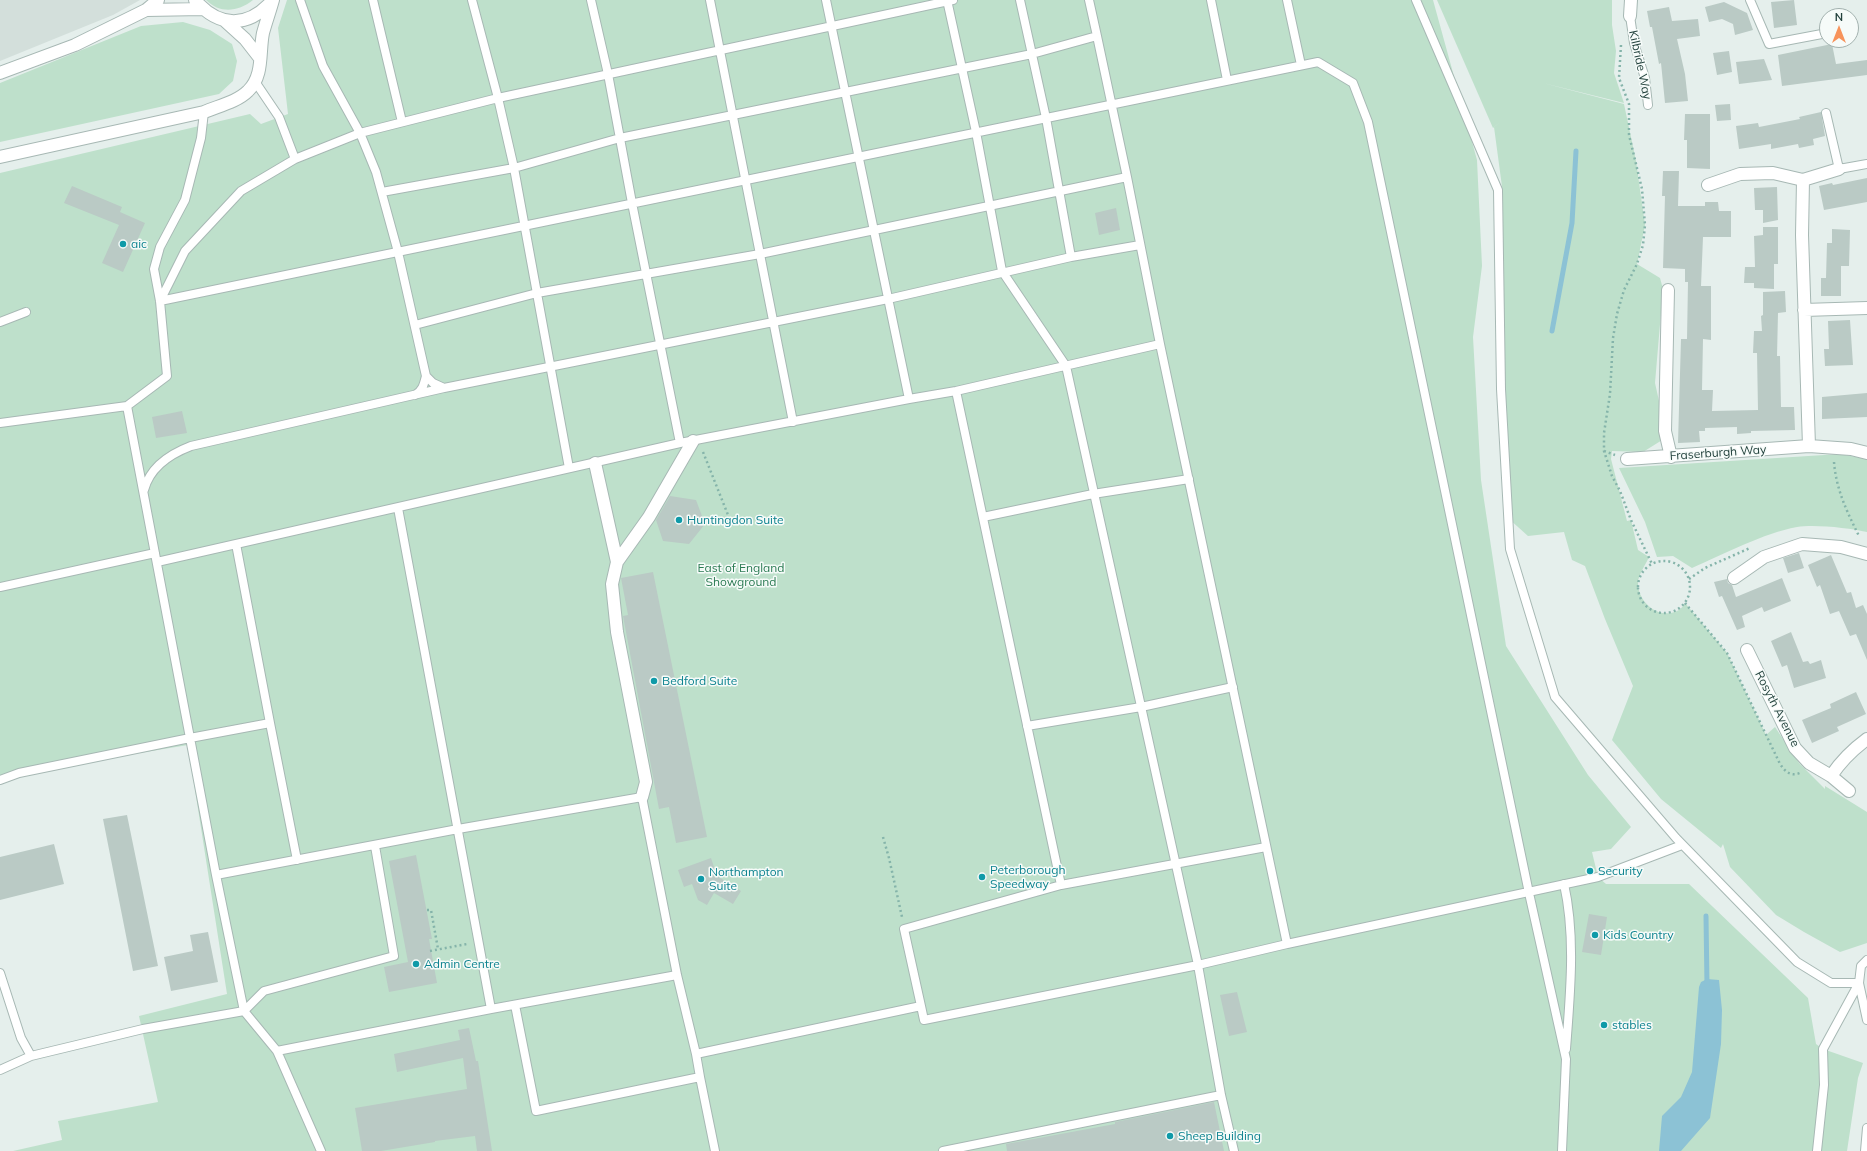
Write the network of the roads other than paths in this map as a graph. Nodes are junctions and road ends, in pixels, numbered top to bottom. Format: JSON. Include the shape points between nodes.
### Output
{"nodes":[{"id":1,"x":158,"y":0,"type":"edge"},
{"id":2,"x":273,"y":0,"type":"edge"},
{"id":3,"x":300,"y":0,"type":"edge"},
{"id":4,"x":373,"y":0,"type":"edge"},
{"id":5,"x":472,"y":0,"type":"edge"},
{"id":6,"x":591,"y":0,"type":"edge"},
{"id":7,"x":710,"y":0,"type":"edge"},
{"id":8,"x":826,"y":0,"type":"edge"},
{"id":9,"x":949,"y":0,"type":"edge"},
{"id":10,"x":1020,"y":0,"type":"edge"},
{"id":11,"x":1089,"y":0,"type":"edge"},
{"id":12,"x":1212,"y":0,"type":"edge"},
{"id":13,"x":1288,"y":0,"type":"edge"},
{"id":14,"x":1416,"y":0,"type":"edge"},
{"id":15,"x":1631,"y":0,"type":"edge"},
{"id":16,"x":1750,"y":0,"type":"edge"},
{"id":17,"x":199,"y":5,"type":"edge"},
{"id":18,"x":146,"y":10,"type":"junction"},
{"id":19,"x":1630,"y":16,"type":"joint"},
{"id":20,"x":224,"y":20,"type":"junction"},
{"id":21,"x":832,"y":26,"type":"junction"},
{"id":22,"x":1819,"y":35,"type":"edge"},
{"id":23,"x":1097,"y":36,"type":"junction"},
{"id":24,"x":721,"y":50,"type":"junction"},
{"id":25,"x":1032,"y":54,"type":"junction"},
{"id":26,"x":259,"y":57,"type":"junction"},
{"id":27,"x":1301,"y":65,"type":"junction"},
{"id":28,"x":962,"y":69,"type":"junction"},
{"id":29,"x":0,"y":73,"type":"edge"},
{"id":30,"x":608,"y":74,"type":"junction"},
{"id":31,"x":1227,"y":80,"type":"junction"},
{"id":32,"x":256,"y":83,"type":"junction"},
{"id":33,"x":846,"y":93,"type":"junction"},
{"id":34,"x":498,"y":98,"type":"junction"},
{"id":35,"x":1112,"y":104,"type":"junction"},
{"id":36,"x":1648,"y":105,"type":"dead end"},
{"id":37,"x":204,"y":112,"type":"junction"},
{"id":38,"x":1826,"y":113,"type":"dead end"},
{"id":39,"x":733,"y":115,"type":"junction"},
{"id":40,"x":1046,"y":118,"type":"junction"},
{"id":41,"x":402,"y":122,"type":"junction"},
{"id":42,"x":976,"y":132,"type":"junction"},
{"id":43,"x":360,"y":133,"type":"junction"},
{"id":44,"x":620,"y":138,"type":"junction"},
{"id":45,"x":859,"y":156,"type":"junction"},
{"id":46,"x":0,"y":157,"type":"edge"},
{"id":47,"x":295,"y":159,"type":"junction"},
{"id":48,"x":1867,"y":164,"type":"edge"},
{"id":49,"x":514,"y":168,"type":"junction"},
{"id":50,"x":1839,"y":169,"type":"junction"},
{"id":51,"x":1127,"y":177,"type":"junction"},
{"id":52,"x":746,"y":179,"type":"junction"},
{"id":53,"x":1803,"y":180,"type":"junction"},
{"id":54,"x":1708,"y":185,"type":"dead end"},
{"id":55,"x":1059,"y":191,"type":"junction"},
{"id":56,"x":382,"y":192,"type":"junction"},
{"id":57,"x":632,"y":203,"type":"junction"},
{"id":58,"x":990,"y":206,"type":"junction"},
{"id":59,"x":524,"y":225,"type":"junction"},
{"id":60,"x":875,"y":231,"type":"junction"},
{"id":61,"x":1140,"y":245,"type":"junction"},
{"id":62,"x":398,"y":252,"type":"junction"},
{"id":63,"x":760,"y":254,"type":"junction"},
{"id":64,"x":1071,"y":257,"type":"junction"},
{"id":65,"x":1002,"y":271,"type":"junction"},
{"id":66,"x":646,"y":274,"type":"junction"},
{"id":67,"x":1668,"y":290,"type":"dead end"},
{"id":68,"x":537,"y":293,"type":"junction"},
{"id":69,"x":888,"y":299,"type":"junction"},
{"id":70,"x":160,"y":302,"type":"junction"},
{"id":71,"x":1867,"y":308,"type":"edge"},
{"id":72,"x":1804,"y":310,"type":"junction"},
{"id":73,"x":26,"y":312,"type":"dead end"},
{"id":74,"x":0,"y":322,"type":"edge"},
{"id":75,"x":774,"y":322,"type":"junction"},
{"id":76,"x":415,"y":325,"type":"junction"},
{"id":77,"x":660,"y":344,"type":"junction"},
{"id":78,"x":1160,"y":344,"type":"junction"},
{"id":79,"x":1066,"y":366,"type":"junction"},
{"id":80,"x":550,"y":367,"type":"junction"},
{"id":81,"x":426,"y":376,"type":"junction"},
{"id":82,"x":444,"y":388,"type":"junction"},
{"id":83,"x":956,"y":391,"type":"junction"},
{"id":84,"x":414,"y":396,"type":"junction"},
{"id":85,"x":909,"y":399,"type":"junction"},
{"id":86,"x":127,"y":406,"type":"junction"},
{"id":87,"x":793,"y":422,"type":"junction"},
{"id":88,"x":0,"y":423,"type":"edge"},
{"id":89,"x":693,"y":441,"type":"junction"},
{"id":90,"x":680,"y":443,"type":"junction"},
{"id":91,"x":1809,"y":446,"type":"junction"},
{"id":92,"x":1867,"y":453,"type":"edge"},
{"id":93,"x":1671,"y":457,"type":"junction"},
{"id":94,"x":1627,"y":459,"type":"dead end"},
{"id":95,"x":595,"y":463,"type":"junction"},
{"id":96,"x":569,"y":468,"type":"junction"},
{"id":97,"x":1189,"y":479,"type":"junction"},
{"id":98,"x":143,"y":492,"type":"junction"},
{"id":99,"x":1093,"y":494,"type":"junction"},
{"id":100,"x":398,"y":508,"type":"junction"},
{"id":101,"x":983,"y":517,"type":"junction"},
{"id":102,"x":236,"y":544,"type":"junction"},
{"id":103,"x":155,"y":553,"type":"junction"},
{"id":104,"x":1867,"y":554,"type":"edge"},
{"id":105,"x":157,"y":562,"type":"junction"},
{"id":106,"x":617,"y":562,"type":"junction"},
{"id":107,"x":1734,"y":578,"type":"dead end"},
{"id":108,"x":0,"y":587,"type":"edge"},
{"id":109,"x":1747,"y":650,"type":"dead end"},
{"id":110,"x":1232,"y":687,"type":"junction"},
{"id":111,"x":1141,"y":707,"type":"junction"},
{"id":112,"x":270,"y":723,"type":"junction"},
{"id":113,"x":1027,"y":726,"type":"junction"},
{"id":114,"x":190,"y":738,"type":"junction"},
{"id":115,"x":1867,"y":739,"type":"edge"},
{"id":116,"x":1832,"y":776,"type":"junction"},
{"id":117,"x":0,"y":780,"type":"edge"},
{"id":118,"x":1849,"y":792,"type":"dead end"},
{"id":119,"x":642,"y":796,"type":"junction"},
{"id":120,"x":458,"y":829,"type":"junction"},
{"id":121,"x":1682,"y":844,"type":"junction"},
{"id":122,"x":374,"y":846,"type":"junction"},
{"id":123,"x":1266,"y":847,"type":"junction"},
{"id":124,"x":296,"y":860,"type":"junction"},
{"id":125,"x":1175,"y":864,"type":"junction"},
{"id":126,"x":216,"y":875,"type":"junction"},
{"id":127,"x":1564,"y":884,"type":"junction"},
{"id":128,"x":1061,"y":886,"type":"junction"},
{"id":129,"x":1529,"y":893,"type":"junction"},
{"id":130,"x":1287,"y":944,"type":"junction"},
{"id":131,"x":1867,"y":960,"type":"edge"},
{"id":132,"x":1198,"y":965,"type":"junction"},
{"id":133,"x":0,"y":973,"type":"edge"},
{"id":134,"x":677,"y":975,"type":"junction"},
{"id":135,"x":1859,"y":983,"type":"junction"},
{"id":136,"x":515,"y":1005,"type":"junction"},
{"id":137,"x":922,"y":1006,"type":"junction"},
{"id":138,"x":491,"y":1009,"type":"junction"},
{"id":139,"x":244,"y":1011,"type":"junction"},
{"id":140,"x":1867,"y":1020,"type":"edge"},
{"id":141,"x":277,"y":1051,"type":"junction"},
{"id":142,"x":696,"y":1054,"type":"junction"},
{"id":143,"x":31,"y":1056,"type":"junction"},
{"id":144,"x":1566,"y":1060,"type":"junction"},
{"id":145,"x":0,"y":1070,"type":"edge"},
{"id":146,"x":700,"y":1077,"type":"junction"},
{"id":147,"x":1221,"y":1095,"type":"junction"},
{"id":148,"x":1867,"y":1128,"type":"edge"},
{"id":149,"x":321,"y":1151,"type":"edge"},
{"id":150,"x":715,"y":1151,"type":"edge"},
{"id":151,"x":943,"y":1151,"type":"edge"},
{"id":152,"x":1234,"y":1151,"type":"edge"},
{"id":153,"x":1562,"y":1151,"type":"edge"},
{"id":154,"x":1817,"y":1151,"type":"edge"},
{"id":155,"x":1865,"y":1151,"type":"edge"}],
"edges":[{"from":1,"to":18,"type":"street"},
{"from":2,"to":20,"type":"street","via":[[264,10],[251,18],[238,21]]},
{"from":2,"to":26,"type":"street"},
{"from":3,"to":43,"type":"lane","via":[[323,66]]},
{"from":4,"to":41,"type":"lane"},
{"from":5,"to":34,"type":"lane"},
{"from":6,"to":30,"type":"lane"},
{"from":7,"to":24,"type":"lane"},
{"from":8,"to":21,"type":"lane"},
{"from":9,"to":21,"type":"lane"},
{"from":9,"to":28,"type":"lane"},
{"from":10,"to":25,"type":"lane"},
{"from":11,"to":23,"type":"lane"},
{"from":12,"to":31,"type":"lane"},
{"from":13,"to":27,"type":"lane"},
{"from":14,"to":121,"type":"lane","via":[[1498,190],[1502,389],[1510,549],[1555,697]]},
{"from":15,"to":19,"type":"street","name":"Kilbride Way"},
{"from":16,"to":22,"type":"lane","via":[[1769,44]]},
{"from":17,"to":18,"type":"street"},
{"from":17,"to":20,"type":"street","via":[[213,16]]},
{"from":18,"to":29,"type":"street","via":[[75,45]]},
{"from":19,"to":36,"type":"lane","name":"Kilbride Way","via":[[1634,43],[1645,78]]},
{"from":20,"to":26,"type":"street"},
{"from":21,"to":24,"type":"lane"},
{"from":21,"to":33,"type":"lane"},
{"from":23,"to":25,"type":"lane"},
{"from":23,"to":35,"type":"lane"},
{"from":24,"to":30,"type":"lane"},
{"from":24,"to":39,"type":"lane"},
{"from":25,"to":28,"type":"lane"},
{"from":25,"to":40,"type":"lane"},
{"from":26,"to":32,"type":"street","via":[[260,70]]},
{"from":27,"to":31,"type":"lane"},
{"from":27,"to":129,"type":"lane","via":[[1318,62],[1353,83],[1368,122]]},
{"from":28,"to":33,"type":"lane"},
{"from":28,"to":42,"type":"lane"},
{"from":30,"to":34,"type":"lane"},
{"from":30,"to":44,"type":"lane"},
{"from":31,"to":35,"type":"lane"},
{"from":32,"to":37,"type":"street","via":[[233,101]]},
{"from":32,"to":47,"type":"lane","via":[[279,117]]},
{"from":33,"to":39,"type":"lane"},
{"from":33,"to":45,"type":"lane"},
{"from":34,"to":41,"type":"lane"},
{"from":34,"to":49,"type":"lane"},
{"from":35,"to":40,"type":"lane"},
{"from":35,"to":51,"type":"lane"},
{"from":37,"to":46,"type":"street"},
{"from":37,"to":70,"type":"lane","via":[[201,138],[185,200],[160,247],[154,269]]},
{"from":38,"to":50,"type":"lane"},
{"from":39,"to":44,"type":"lane"},
{"from":39,"to":52,"type":"lane"},
{"from":40,"to":42,"type":"lane"},
{"from":40,"to":55,"type":"lane"},
{"from":41,"to":43,"type":"lane"},
{"from":42,"to":45,"type":"lane"},
{"from":42,"to":58,"type":"lane"},
{"from":43,"to":47,"type":"lane"},
{"from":43,"to":56,"type":"lane"},
{"from":44,"to":49,"type":"lane"},
{"from":44,"to":57,"type":"lane"},
{"from":45,"to":52,"type":"lane"},
{"from":45,"to":60,"type":"lane"},
{"from":47,"to":70,"type":"lane","via":[[241,192],[185,251]]},
{"from":48,"to":50,"type":"lane"},
{"from":49,"to":56,"type":"lane"},
{"from":49,"to":59,"type":"lane"},
{"from":50,"to":53,"type":"street"},
{"from":51,"to":55,"type":"lane"},
{"from":51,"to":61,"type":"lane"},
{"from":52,"to":57,"type":"lane"},
{"from":52,"to":63,"type":"lane"},
{"from":53,"to":54,"type":"street","via":[[1773,173],[1740,174]]},
{"from":53,"to":72,"type":"street"},
{"from":55,"to":58,"type":"lane"},
{"from":55,"to":64,"type":"lane"},
{"from":56,"to":62,"type":"lane"},
{"from":57,"to":59,"type":"lane"},
{"from":57,"to":66,"type":"lane"},
{"from":58,"to":60,"type":"lane"},
{"from":58,"to":65,"type":"lane"},
{"from":59,"to":62,"type":"lane"},
{"from":59,"to":68,"type":"lane"},
{"from":60,"to":63,"type":"lane"},
{"from":60,"to":69,"type":"lane"},
{"from":61,"to":64,"type":"lane"},
{"from":61,"to":78,"type":"lane"},
{"from":62,"to":70,"type":"lane"},
{"from":62,"to":76,"type":"lane"},
{"from":63,"to":66,"type":"lane"},
{"from":63,"to":75,"type":"lane"},
{"from":64,"to":65,"type":"lane"},
{"from":65,"to":69,"type":"lane"},
{"from":65,"to":79,"type":"lane"},
{"from":66,"to":68,"type":"lane"},
{"from":66,"to":77,"type":"lane"},
{"from":67,"to":93,"type":"street","via":[[1664,431]]},
{"from":68,"to":76,"type":"lane"},
{"from":68,"to":80,"type":"lane"},
{"from":69,"to":75,"type":"lane"},
{"from":69,"to":85,"type":"lane"},
{"from":70,"to":86,"type":"lane","via":[[167,376]]},
{"from":71,"to":72,"type":"street"},
{"from":72,"to":91,"type":"street"},
{"from":73,"to":74,"type":"lane"},
{"from":75,"to":77,"type":"lane"},
{"from":75,"to":87,"type":"lane"},
{"from":76,"to":81,"type":"lane"},
{"from":77,"to":80,"type":"lane"},
{"from":77,"to":90,"type":"lane"},
{"from":78,"to":79,"type":"lane"},
{"from":78,"to":97,"type":"lane"},
{"from":79,"to":83,"type":"lane"},
{"from":79,"to":99,"type":"lane"},
{"from":80,"to":82,"type":"lane"},
{"from":80,"to":96,"type":"lane"},
{"from":81,"to":82,"type":"lane"},
{"from":81,"to":84,"type":"lane","via":[[420,392]]},
{"from":82,"to":84,"type":"lane"},
{"from":83,"to":85,"type":"lane"},
{"from":83,"to":101,"type":"lane"},
{"from":84,"to":98,"type":"lane","via":[[191,446],[173,453],[158,465],[146,482]]},
{"from":85,"to":87,"type":"lane"},
{"from":86,"to":88,"type":"lane"},
{"from":86,"to":98,"type":"lane"},
{"from":87,"to":89,"type":"lane"},
{"from":89,"to":90,"type":"lane"},
{"from":89,"to":106,"type":"street","via":[[649,517]]},
{"from":90,"to":95,"type":"lane"},
{"from":91,"to":92,"type":"street","name":"Fraserburgh Way","via":[[1851,449]]},
{"from":91,"to":93,"type":"street","name":"Fraserburgh Way"},
{"from":93,"to":94,"type":"street","name":"Fraserburgh Way"},
{"from":95,"to":96,"type":"lane"},
{"from":95,"to":106,"type":"street"},
{"from":96,"to":100,"type":"lane"},
{"from":97,"to":99,"type":"lane"},
{"from":97,"to":110,"type":"lane"},
{"from":98,"to":103,"type":"lane"},
{"from":99,"to":101,"type":"lane"},
{"from":99,"to":111,"type":"lane"},
{"from":100,"to":102,"type":"lane"},
{"from":100,"to":120,"type":"lane"},
{"from":101,"to":113,"type":"lane"},
{"from":102,"to":105,"type":"lane"},
{"from":102,"to":112,"type":"lane"},
{"from":103,"to":105,"type":"lane"},
{"from":103,"to":108,"type":"lane"},
{"from":104,"to":107,"type":"street","via":[[1840,547],[1802,544],[1764,557]]},
{"from":105,"to":114,"type":"lane"},
{"from":106,"to":119,"type":"street","via":[[612,584],[617,632],[646,782]]},
{"from":109,"to":116,"type":"street","name":"Rosyth Avenue","via":[[1795,748],[1809,763]]},
{"from":110,"to":111,"type":"lane"},
{"from":110,"to":123,"type":"lane"},
{"from":111,"to":113,"type":"lane"},
{"from":111,"to":125,"type":"lane"},
{"from":112,"to":114,"type":"lane"},
{"from":112,"to":124,"type":"lane"},
{"from":113,"to":128,"type":"lane"},
{"from":114,"to":117,"type":"lane","via":[[19,773]]},
{"from":114,"to":126,"type":"lane"},
{"from":115,"to":116,"type":"street","via":[[1852,750]]},
{"from":116,"to":118,"type":"street","name":"Rosyth Avenue"},
{"from":119,"to":120,"type":"lane"},
{"from":119,"to":134,"type":"lane"},
{"from":120,"to":122,"type":"lane"},
{"from":120,"to":138,"type":"lane"},
{"from":121,"to":127,"type":"lane","via":[[1598,877]]},
{"from":121,"to":135,"type":"lane","via":[[1797,962],[1831,983]]},
{"from":122,"to":124,"type":"lane"},
{"from":122,"to":139,"type":"lane","via":[[394,956],[264,991]]},
{"from":123,"to":125,"type":"lane"},
{"from":123,"to":130,"type":"lane"},
{"from":124,"to":126,"type":"lane"},
{"from":125,"to":128,"type":"lane"},
{"from":125,"to":132,"type":"lane"},
{"from":126,"to":139,"type":"lane"},
{"from":127,"to":129,"type":"lane"},
{"from":127,"to":144,"type":"lane","via":[[1570,937]]},
{"from":128,"to":137,"type":"lane","via":[[904,929]]},
{"from":129,"to":130,"type":"lane"},
{"from":129,"to":144,"type":"lane"},
{"from":130,"to":132,"type":"lane"},
{"from":131,"to":135,"type":"lane","via":[[1861,966]]},
{"from":132,"to":137,"type":"lane","via":[[924,1020]]},
{"from":132,"to":147,"type":"lane"},
{"from":133,"to":143,"type":"lane","via":[[21,1038]]},
{"from":134,"to":136,"type":"lane"},
{"from":134,"to":142,"type":"lane"},
{"from":135,"to":140,"type":"lane"},
{"from":135,"to":154,"type":"lane","via":[[1823,1048],[1824,1085]]},
{"from":136,"to":138,"type":"lane"},
{"from":136,"to":146,"type":"lane","via":[[536,1111]]},
{"from":137,"to":142,"type":"lane"},
{"from":138,"to":141,"type":"lane"},
{"from":139,"to":141,"type":"lane"},
{"from":139,"to":143,"type":"lane","via":[[143,1029]]},
{"from":141,"to":149,"type":"lane"},
{"from":142,"to":146,"type":"lane"},
{"from":143,"to":145,"type":"lane"},
{"from":144,"to":153,"type":"lane"},
{"from":146,"to":150,"type":"lane"},
{"from":147,"to":151,"type":"lane"},
{"from":147,"to":152,"type":"lane"},
{"from":148,"to":155,"type":"lane"}]}
